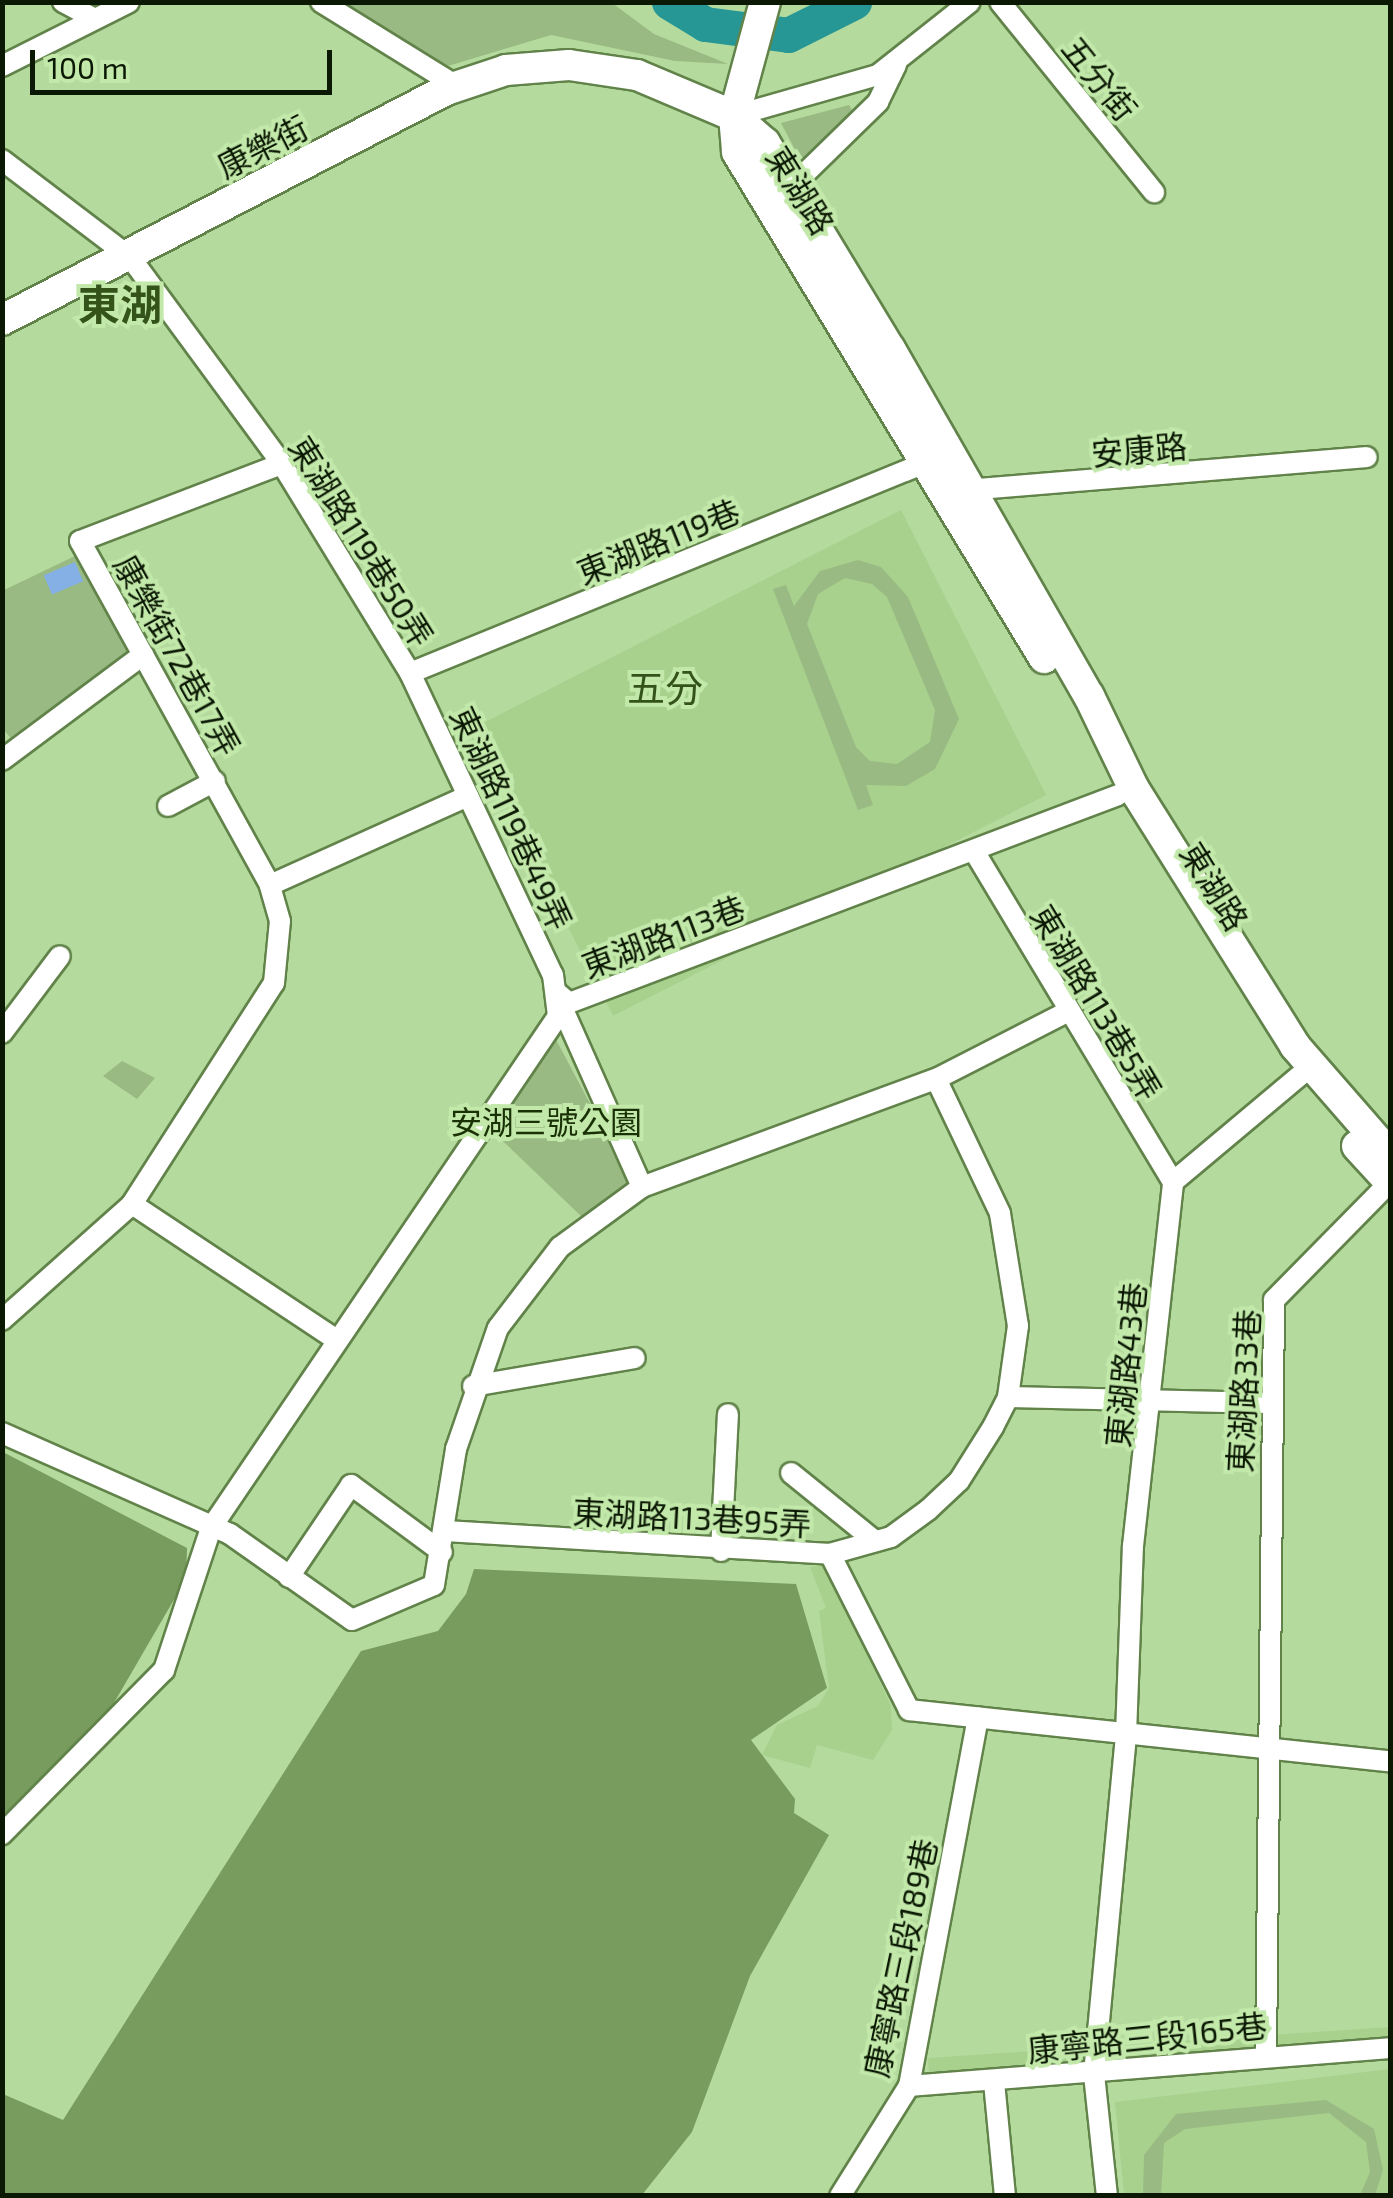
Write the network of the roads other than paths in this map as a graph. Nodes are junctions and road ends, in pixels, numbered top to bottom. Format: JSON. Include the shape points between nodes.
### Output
{"nodes":[{"id":1,"x":63,"y":2,"type":"edge"},
{"id":2,"x":129,"y":2,"type":"edge"},
{"id":3,"x":320,"y":2,"type":"edge"},
{"id":4,"x":946,"y":2,"type":"edge"},
{"id":5,"x":970,"y":2,"type":"edge"},
{"id":6,"x":1000,"y":2,"type":"edge"},
{"id":7,"x":765,"y":4,"type":"edge"},
{"id":8,"x":89,"y":10,"type":"edge"},
{"id":9,"x":928,"y":34,"type":"junction"},
{"id":10,"x":898,"y":61,"type":"junction"},
{"id":11,"x":2,"y":66,"type":"edge"},
{"id":12,"x":458,"y":86,"type":"junction"},
{"id":13,"x":734,"y":116,"type":"junction"},
{"id":14,"x":2,"y":160,"type":"edge"},
{"id":15,"x":791,"y":187,"type":"junction"},
{"id":16,"x":1154,"y":192,"type":"dead end"},
{"id":17,"x":130,"y":256,"type":"junction"},
{"id":18,"x":2,"y":320,"type":"edge"},
{"id":19,"x":1367,"y":457,"type":"dead end"},
{"id":20,"x":927,"y":462,"type":"junction"},
{"id":21,"x":282,"y":464,"type":"junction"},
{"id":22,"x":975,"y":495,"type":"junction"},
{"id":23,"x":143,"y":655,"type":"junction"},
{"id":24,"x":410,"y":673,"type":"junction"},
{"id":25,"x":6,"y":750,"type":"edge"},
{"id":26,"x":215,"y":781,"type":"junction"},
{"id":27,"x":468,"y":796,"type":"junction"},
{"id":28,"x":1118,"y":796,"type":"junction"},
{"id":29,"x":168,"y":806,"type":"dead end"},
{"id":30,"x":974,"y":851,"type":"junction"},
{"id":31,"x":270,"y":885,"type":"junction"},
{"id":32,"x":60,"y":956,"type":"dead end"},
{"id":33,"x":554,"y":991,"type":"junction"},
{"id":34,"x":1065,"y":1013,"type":"junction"},
{"id":35,"x":2,"y":1033,"type":"edge"},
{"id":36,"x":1304,"y":1072,"type":"junction"},
{"id":37,"x":936,"y":1079,"type":"junction"},
{"id":38,"x":1390,"y":1155,"type":"edge"},
{"id":39,"x":1176,"y":1180,"type":"junction"},
{"id":40,"x":1390,"y":1182,"type":"edge"},
{"id":41,"x":642,"y":1187,"type":"junction"},
{"id":42,"x":132,"y":1204,"type":"junction"},
{"id":43,"x":2,"y":1320,"type":"edge"},
{"id":44,"x":334,"y":1338,"type":"junction"},
{"id":45,"x":635,"y":1358,"type":"dead end"},
{"id":46,"x":473,"y":1386,"type":"junction"},
{"id":47,"x":1008,"y":1397,"type":"junction"},
{"id":48,"x":1154,"y":1397,"type":"junction"},
{"id":49,"x":1269,"y":1402,"type":"junction"},
{"id":50,"x":728,"y":1414,"type":"dead end"},
{"id":51,"x":2,"y":1433,"type":"edge"},
{"id":52,"x":791,"y":1473,"type":"dead end"},
{"id":53,"x":211,"y":1528,"type":"junction"},
{"id":54,"x":445,"y":1531,"type":"junction"},
{"id":55,"x":875,"y":1541,"type":"junction"},
{"id":56,"x":721,"y":1551,"type":"junction"},
{"id":57,"x":442,"y":1552,"type":"junction"},
{"id":58,"x":830,"y":1554,"type":"junction"},
{"id":59,"x":288,"y":1577,"type":"junction"},
{"id":60,"x":978,"y":1717,"type":"junction"},
{"id":61,"x":1126,"y":1735,"type":"junction"},
{"id":62,"x":1267,"y":1749,"type":"junction"},
{"id":63,"x":1390,"y":1761,"type":"edge"},
{"id":64,"x":2,"y":1834,"type":"edge"},
{"id":65,"x":1390,"y":2048,"type":"edge"},
{"id":66,"x":1266,"y":2055,"type":"junction"},
{"id":67,"x":1094,"y":2074,"type":"junction"},
{"id":68,"x":994,"y":2082,"type":"junction"},
{"id":69,"x":909,"y":2086,"type":"junction"},
{"id":70,"x":840,"y":2196,"type":"edge"},
{"id":71,"x":1005,"y":2196,"type":"edge"},
{"id":72,"x":1107,"y":2196,"type":"edge"}],
"edges":[{"from":1,"to":8,"type":"street"},
{"from":2,"to":8,"type":"street"},
{"from":3,"to":12,"type":"street"},
{"from":4,"to":9,"type":"street"},
{"from":5,"to":9,"type":"street"},
{"from":6,"to":16,"type":"street","name":"五分街"},
{"from":7,"to":13,"type":"street","via":[[753,67]]},
{"from":8,"to":11,"type":"street"},
{"from":9,"to":10,"type":"street"},
{"from":10,"to":13,"type":"street","via":[[853,84]]},
{"from":10,"to":15,"type":"street","via":[[878,102]]},
{"from":12,"to":13,"type":"street","name":"康樂街","via":[[506,70],[569,65],[637,75]]},
{"from":12,"to":17,"type":"street","name":"康樂街"},
{"from":13,"to":15,"type":"street","name":"東湖路","via":[[765,143]]},
{"from":13,"to":20,"type":"street","name":"東湖路","via":[[736,152]]},
{"from":14,"to":17,"type":"street","name":"東湖路119巷50弄"},
{"from":15,"to":22,"type":"street","name":"東湖路"},
{"from":17,"to":18,"type":"street","name":"康樂街"},
{"from":17,"to":21,"type":"street","name":"東湖路119巷50弄"},
{"from":19,"to":22,"type":"street","name":"安康路"},
{"from":20,"to":22,"type":"street"},
{"from":20,"to":24,"type":"street","name":"東湖路119巷"},
{"from":20,"to":28,"type":"street","name":"東湖路"},
{"from":21,"to":23,"type":"street","name":"康樂街72巷17弄","via":[[80,541]]},
{"from":21,"to":24,"type":"street","name":"東湖路119巷50弄"},
{"from":22,"to":36,"type":"street","name":"東湖路","via":[[1134,790]]},
{"from":23,"to":25,"type":"street"},
{"from":23,"to":26,"type":"street","name":"康樂街72巷17弄"},
{"from":24,"to":27,"type":"street","name":"東湖路119巷49弄"},
{"from":26,"to":29,"type":"street"},
{"from":26,"to":31,"type":"street","name":"康樂街72巷17弄"},
{"from":27,"to":31,"type":"street"},
{"from":27,"to":33,"type":"street","name":"東湖路119巷49弄"},
{"from":28,"to":30,"type":"street","name":"東湖路113巷"},
{"from":28,"to":36,"type":"street","name":"東湖路"},
{"from":30,"to":33,"type":"street","name":"東湖路113巷","via":[[569,1003]]},
{"from":30,"to":34,"type":"street","name":"東湖路113巷5弄"},
{"from":31,"to":42,"type":"street","name":"康樂街72巷17弄","via":[[280,921],[274,982]]},
{"from":32,"to":35,"type":"street"},
{"from":33,"to":41,"type":"street","name":"東湖路119巷49弄"},
{"from":33,"to":44,"type":"street","name":"東湖路113巷","via":[[558,1016]]},
{"from":34,"to":37,"type":"street"},
{"from":34,"to":39,"type":"street","name":"東湖路113巷5弄"},
{"from":36,"to":38,"type":"street","name":"東湖路"},
{"from":36,"to":39,"type":"street"},
{"from":36,"to":40,"type":"street","name":"東湖路"},
{"from":37,"to":41,"type":"street"},
{"from":37,"to":47,"type":"street","name":"東湖路113巷95弄","via":[[981,1161],[1016,1276]]},
{"from":39,"to":48,"type":"street","name":"東湖路43巷"},
{"from":40,"to":49,"type":"street","name":"東湖路33巷","via":[[1274,1300]]},
{"from":41,"to":46,"type":"street","via":[[560,1247],[498,1328]]},
{"from":42,"to":43,"type":"street","name":"康樂街72巷17弄"},
{"from":42,"to":44,"type":"street"},
{"from":44,"to":53,"type":"street","name":"東湖路113巷"},
{"from":45,"to":46,"type":"street"},
{"from":46,"to":54,"type":"street"},
{"from":47,"to":48,"type":"street"},
{"from":47,"to":55,"type":"street","name":"東湖路113巷95弄","via":[[958,1481],[891,1537]]},
{"from":48,"to":49,"type":"street"},
{"from":48,"to":61,"type":"street","name":"東湖路43巷","via":[[1132,1546]]},
{"from":49,"to":62,"type":"street","name":"東湖路33巷"},
{"from":50,"to":56,"type":"street"},
{"from":51,"to":53,"type":"street"},
{"from":52,"to":55,"type":"street"},
{"from":53,"to":59,"type":"street","via":[[230,1534]]},
{"from":53,"to":64,"type":"street","name":"東湖路113巷","via":[[164,1670]]},
{"from":54,"to":56,"type":"street","name":"東湖路113巷95弄"},
{"from":54,"to":57,"type":"street"},
{"from":55,"to":58,"type":"street","name":"東湖路113巷95弄"},
{"from":56,"to":58,"type":"street","name":"東湖路113巷95弄"},
{"from":57,"to":59,"type":"street","via":[[434,1585],[352,1620]]},
{"from":57,"to":59,"type":"street","via":[[351,1485]]},
{"from":58,"to":60,"type":"street","via":[[909,1710]]},
{"from":60,"to":61,"type":"street"},
{"from":60,"to":69,"type":"street","name":"康寧路三段189巷"},
{"from":61,"to":62,"type":"street"},
{"from":61,"to":67,"type":"street","name":"東湖路43巷"},
{"from":62,"to":63,"type":"street"},
{"from":62,"to":66,"type":"street","name":"東湖路33巷"},
{"from":65,"to":66,"type":"street","name":"康寧路三段165巷"},
{"from":66,"to":67,"type":"street","name":"康寧路三段165巷"},
{"from":67,"to":68,"type":"street","name":"康寧路三段165巷"},
{"from":67,"to":72,"type":"street","name":"東湖路43巷"},
{"from":68,"to":69,"type":"street","name":"康寧路三段165巷"},
{"from":68,"to":71,"type":"street"},
{"from":69,"to":70,"type":"street","name":"康寧路三段189巷"}]}
